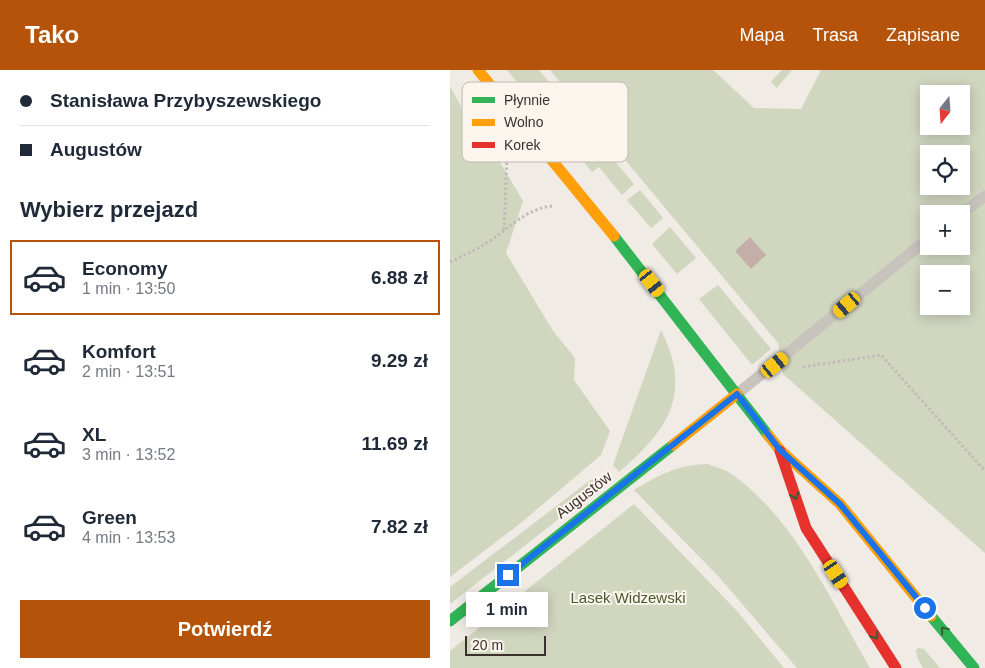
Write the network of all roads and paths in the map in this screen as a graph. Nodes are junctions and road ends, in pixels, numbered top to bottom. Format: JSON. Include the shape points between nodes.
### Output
{"nodes":[{"id":1,"x":478,"y":70,"type":"edge"},
{"id":2,"x":488,"y":82,"type":"edge"},
{"id":3,"x":507,"y":162,"type":"edge"},
{"id":4,"x":554,"y":162,"type":"edge"},
{"id":5,"x":985,"y":196,"type":"edge"},
{"id":6,"x":553,"y":206,"type":"dead end"},
{"id":7,"x":970,"y":207,"type":"edge"},
{"id":8,"x":504,"y":231,"type":"junction"},
{"id":9,"x":920,"y":245,"type":"edge"},
{"id":10,"x":450,"y":262,"type":"edge"},
{"id":11,"x":795,"y":368,"type":"dead end"},
{"id":12,"x":737,"y":394,"type":"junction"},
{"id":13,"x":780,"y":450,"type":"junction"},
{"id":14,"x":985,"y":471,"type":"edge"},
{"id":15,"x":450,"y":621,"type":"edge"},
{"id":16,"x":896,"y":668,"type":"edge"},
{"id":17,"x":974,"y":668,"type":"edge"}],
"edges":[{"from":1,"to":2,"type":"street"},
{"from":3,"to":8,"type":"path"},
{"from":4,"to":12,"type":"street"},
{"from":5,"to":7,"type":"lane"},
{"from":6,"to":8,"type":"path","via":[[525,215]]},
{"from":8,"to":10,"type":"path"},
{"from":9,"to":12,"type":"lane"},
{"from":11,"to":14,"type":"path","via":[[881,355]]},
{"from":12,"to":13,"type":"street"},
{"from":12,"to":15,"type":"street","name":"Augustów"},
{"from":13,"to":16,"type":"street","one_way":true,"via":[[806,528]]},
{"from":17,"to":13,"type":"street","one_way":true,"via":[[840,504]]}]}
